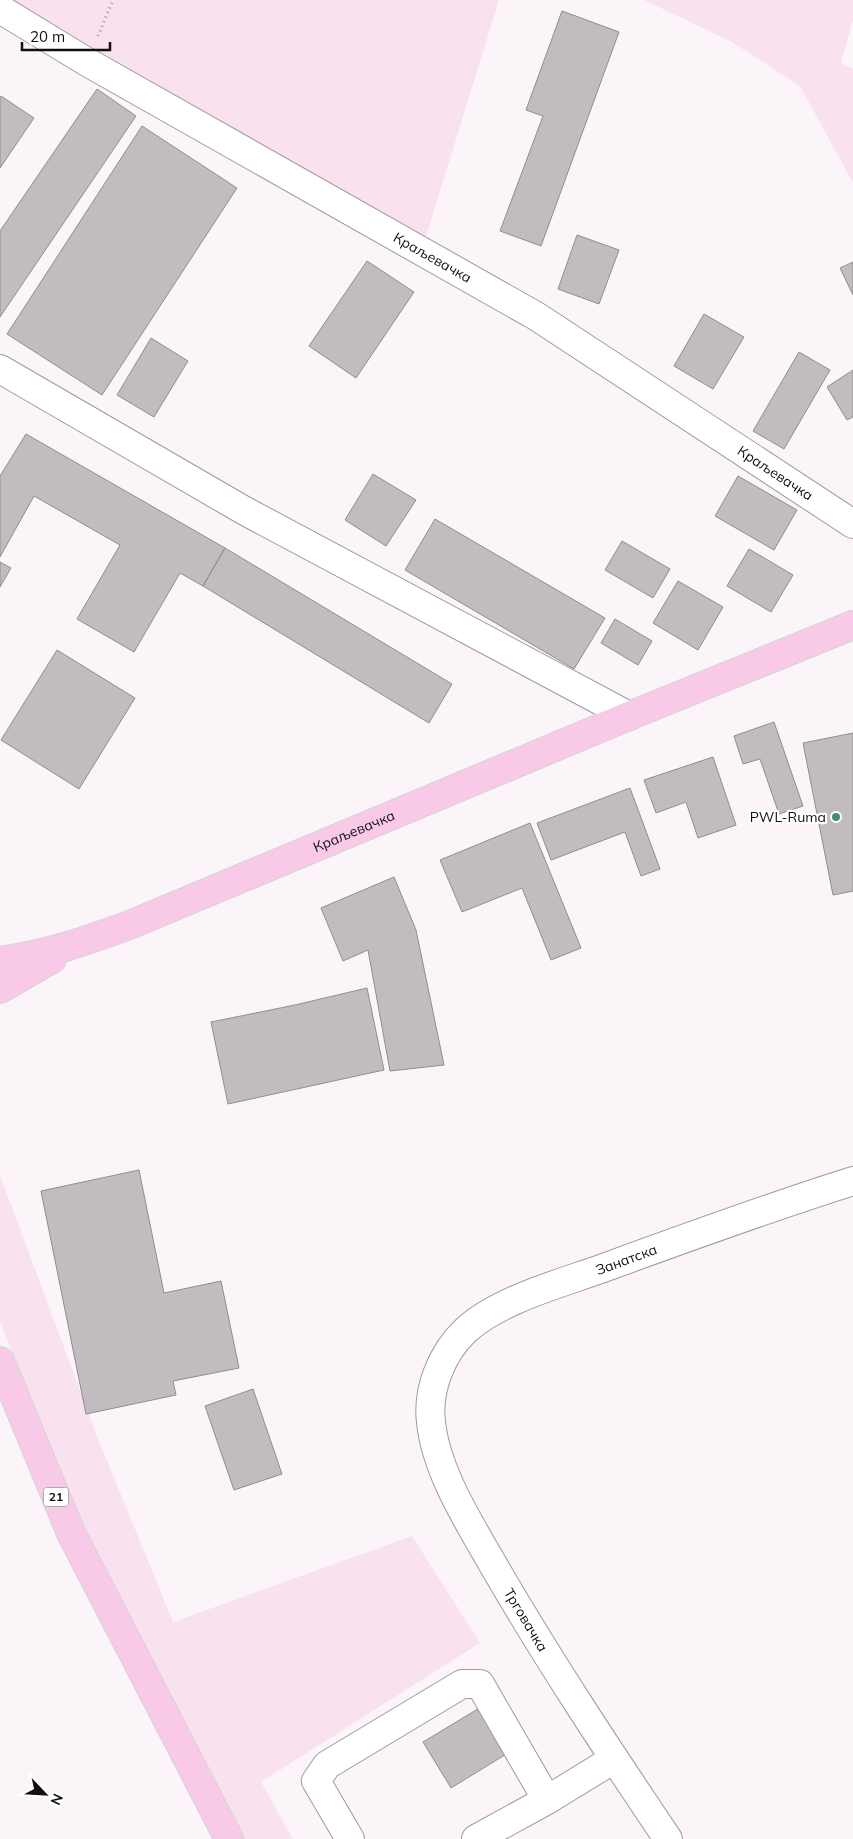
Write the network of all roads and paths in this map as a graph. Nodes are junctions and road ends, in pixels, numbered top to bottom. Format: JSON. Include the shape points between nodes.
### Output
{"nodes":[{"id":1,"x":113,"y":0,"type":"edge"},
{"id":2,"x":0,"y":9,"type":"edge"},
{"id":3,"x":88,"y":62,"type":"junction"},
{"id":4,"x":0,"y":369,"type":"edge"},
{"id":5,"x":853,"y":524,"type":"edge"},
{"id":6,"x":853,"y":625,"type":"edge"},
{"id":7,"x":629,"y":716,"type":"junction"},
{"id":8,"x":77,"y":945,"type":"junction"},
{"id":9,"x":0,"y":961,"type":"edge"},
{"id":10,"x":0,"y":989,"type":"edge"},
{"id":11,"x":853,"y":1181,"type":"edge"},
{"id":12,"x":0,"y":1361,"type":"edge"},
{"id":13,"x":434,"y":1383,"type":"joint"},
{"id":14,"x":614,"y":1759,"type":"junction"},
{"id":15,"x":547,"y":1800,"type":"junction"},
{"id":16,"x":229,"y":1839,"type":"edge"},
{"id":17,"x":350,"y":1839,"type":"edge"},
{"id":18,"x":476,"y":1839,"type":"edge"},
{"id":19,"x":668,"y":1839,"type":"edge"}],
"edges":[{"from":1,"to":3,"type":"path"},
{"from":2,"to":3,"type":"street","name":"Краљевачка"},
{"from":3,"to":5,"type":"street","name":"Краљевачка","via":[[536,316]]},
{"from":4,"to":7,"type":"street","via":[[245,511]]},
{"from":6,"to":7,"type":"main road","name":"Краљевачка"},
{"from":7,"to":8,"type":"main road","name":"Краљевачка"},
{"from":8,"to":9,"type":"main road","name":"Краљевачка"},
{"from":8,"to":10,"type":"main road","name":"Краљевачка"},
{"from":11,"to":13,"type":"street","name":"Занатска","via":[[532,1293],[489,1313],[454,1343]]},
{"from":12,"to":16,"type":"main road","number":"21","via":[[71,1533]]},
{"from":13,"to":14,"type":"street","name":"Трговачка","via":[[430,1419],[433,1439],[452,1488],[531,1630]]},
{"from":14,"to":15,"type":"street"},
{"from":14,"to":19,"type":"street","name":"Трговачка"},
{"from":15,"to":17,"type":"street","via":[[480,1684],[462,1684],[327,1765],[316,1781]]},
{"from":15,"to":18,"type":"street"}]}
